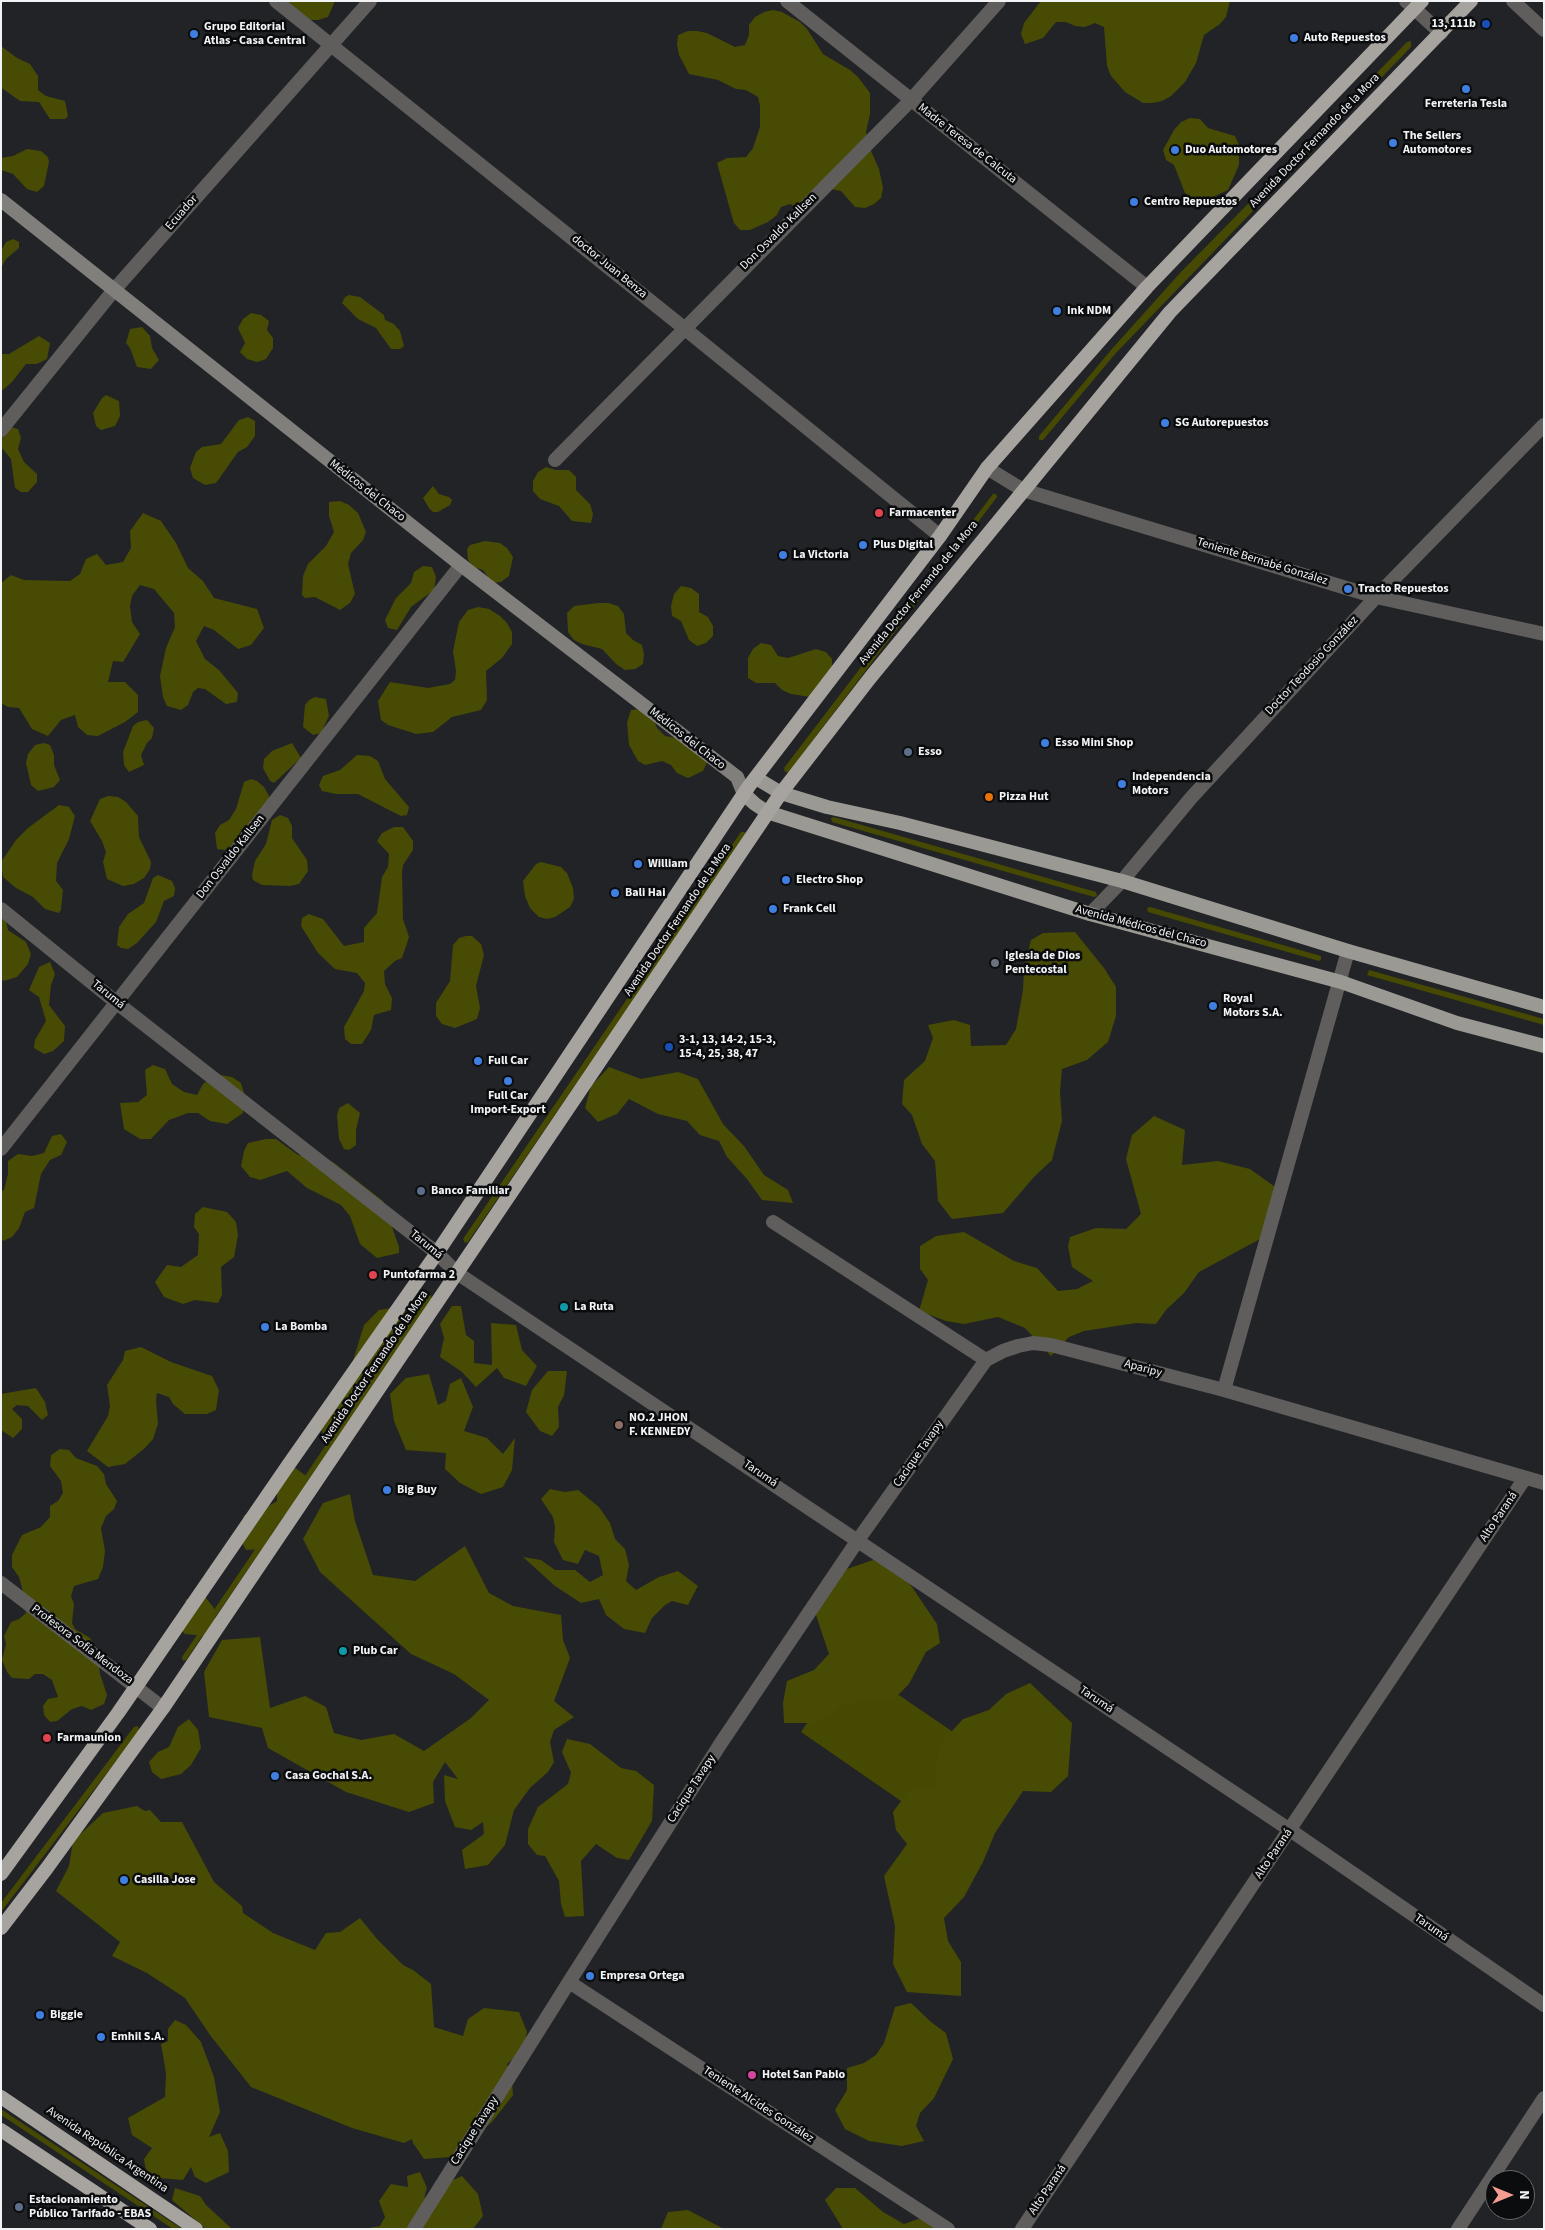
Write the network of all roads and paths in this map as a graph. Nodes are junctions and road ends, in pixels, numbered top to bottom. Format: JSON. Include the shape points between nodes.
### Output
{"nodes":[{"id":1,"x":276,"y":1,"type":"edge"},
{"id":2,"x":370,"y":1,"type":"edge"},
{"id":3,"x":787,"y":1,"type":"edge"},
{"id":4,"x":999,"y":1,"type":"edge"},
{"id":5,"x":1471,"y":1,"type":"edge"},
{"id":6,"x":1513,"y":1,"type":"edge"},
{"id":7,"x":1414,"y":4,"type":"edge"},
{"id":8,"x":1544,"y":30,"type":"edge"},
{"id":9,"x":1441,"y":33,"type":"junction"},
{"id":10,"x":331,"y":45,"type":"junction"},
{"id":11,"x":911,"y":100,"type":"junction"},
{"id":12,"x":1,"y":200,"type":"edge"},
{"id":13,"x":1147,"y":287,"type":"junction"},
{"id":14,"x":114,"y":290,"type":"junction"},
{"id":15,"x":684,"y":328,"type":"junction"},
{"id":16,"x":1544,"y":426,"type":"edge"},
{"id":17,"x":1,"y":430,"type":"edge"},
{"id":18,"x":555,"y":460,"type":"dead end"},
{"id":19,"x":987,"y":468,"type":"junction"},
{"id":20,"x":1023,"y":490,"type":"junction"},
{"id":21,"x":940,"y":536,"type":"junction"},
{"id":22,"x":461,"y":565,"type":"junction"},
{"id":23,"x":1376,"y":597,"type":"junction"},
{"id":24,"x":1544,"y":634,"type":"edge"},
{"id":25,"x":737,"y":777,"type":"junction"},
{"id":26,"x":756,"y":778,"type":"junction"},
{"id":27,"x":781,"y":793,"type":"junction"},
{"id":28,"x":744,"y":794,"type":"junction"},
{"id":29,"x":768,"y":812,"type":"junction"},
{"id":30,"x":1122,"y":882,"type":"junction"},
{"id":31,"x":1,"y":910,"type":"edge"},
{"id":32,"x":1090,"y":914,"type":"junction"},
{"id":33,"x":1348,"y":951,"type":"junction"},
{"id":34,"x":1341,"y":982,"type":"junction"},
{"id":35,"x":117,"y":1003,"type":"junction"},
{"id":36,"x":1544,"y":1006,"type":"edge"},
{"id":37,"x":1544,"y":1046,"type":"edge"},
{"id":38,"x":1,"y":1149,"type":"edge"},
{"id":39,"x":773,"y":1222,"type":"dead end"},
{"id":40,"x":437,"y":1253,"type":"junction"},
{"id":41,"x":457,"y":1273,"type":"junction"},
{"id":42,"x":986,"y":1360,"type":"junction"},
{"id":43,"x":1224,"y":1390,"type":"junction"},
{"id":44,"x":1525,"y":1478,"type":"junction"},
{"id":45,"x":1544,"y":1483,"type":"edge"},
{"id":46,"x":858,"y":1540,"type":"junction"},
{"id":47,"x":1,"y":1583,"type":"edge"},
{"id":48,"x":136,"y":1686,"type":"junction"},
{"id":49,"x":163,"y":1708,"type":"junction"},
{"id":50,"x":1290,"y":1830,"type":"junction"},
{"id":51,"x":1,"y":1874,"type":"edge"},
{"id":52,"x":1,"y":1928,"type":"edge"},
{"id":53,"x":568,"y":1982,"type":"junction"},
{"id":54,"x":1544,"y":2006,"type":"edge"},
{"id":55,"x":1,"y":2097,"type":"edge"},
{"id":56,"x":1544,"y":2098,"type":"edge"},
{"id":57,"x":1,"y":2130,"type":"edge"},
{"id":58,"x":150,"y":2229,"type":"edge"},
{"id":59,"x":196,"y":2229,"type":"edge"},
{"id":60,"x":414,"y":2229,"type":"edge"},
{"id":61,"x":948,"y":2229,"type":"edge"},
{"id":62,"x":1022,"y":2229,"type":"edge"},
{"id":63,"x":1458,"y":2229,"type":"edge"}],
"edges":[{"from":1,"to":10,"type":"street","name":"doctor Juan Benza"},
{"from":2,"to":10,"type":"street","name":"Ecuador"},
{"from":3,"to":11,"type":"street","name":"Madre Teresa de Calcuta"},
{"from":4,"to":11,"type":"street","name":"Don Osvaldo Kallsen"},
{"from":5,"to":9,"type":"highway","name":"Avenida Doctor Fernando de la Mora"},
{"from":6,"to":8,"type":"street"},
{"from":7,"to":9,"type":"street"},
{"from":7,"to":13,"type":"highway","name":"Avenida Doctor Fernando de la Mora"},
{"from":9,"to":20,"type":"highway","name":"Avenida Doctor Fernando de la Mora","via":[[1170,312]]},
{"from":10,"to":14,"type":"street","name":"Ecuador"},
{"from":10,"to":15,"type":"street","name":"doctor Juan Benza"},
{"from":11,"to":13,"type":"street","name":"Madre Teresa de Calcuta"},
{"from":11,"to":15,"type":"street","name":"Don Osvaldo Kallsen"},
{"from":12,"to":14,"type":"main road","name":"Médicos del Chaco"},
{"from":13,"to":19,"type":"highway","name":"Avenida Doctor Fernando de la Mora"},
{"from":14,"to":17,"type":"street","name":"Ecuador"},
{"from":14,"to":22,"type":"main road","name":"Médicos del Chaco"},
{"from":15,"to":18,"type":"street","name":"Don Osvaldo Kallsen"},
{"from":15,"to":21,"type":"street","name":"doctor Juan Benza"},
{"from":16,"to":23,"type":"street","name":"Doctor Teodosio González"},
{"from":19,"to":20,"type":"street","name":"Teniente Bernabé González"},
{"from":19,"to":21,"type":"highway","name":"Avenida Doctor Fernando de la Mora"},
{"from":20,"to":23,"type":"street","name":"Teniente Bernabé González"},
{"from":20,"to":27,"type":"highway","name":"Avenida Doctor Fernando de la Mora"},
{"from":21,"to":26,"type":"highway","name":"Avenida Doctor Fernando de la Mora"},
{"from":22,"to":25,"type":"main road","name":"Médicos del Chaco"},
{"from":22,"to":35,"type":"street","name":"Don Osvaldo Kallsen"},
{"from":23,"to":24,"type":"street","name":"Teniente Bernabé González"},
{"from":23,"to":30,"type":"street","name":"Doctor Teodosio González","via":[[1191,798]]},
{"from":25,"to":26,"type":"main road","name":"Médicos del Chaco"},
{"from":25,"to":28,"type":"main road","name":"Médicos del Chaco"},
{"from":26,"to":27,"type":"main road"},
{"from":26,"to":28,"type":"highway","name":"Avenida Doctor Fernando de la Mora"},
{"from":27,"to":29,"type":"highway","name":"Avenida Doctor Fernando de la Mora"},
{"from":27,"to":30,"type":"main road"},
{"from":28,"to":29,"type":"main road","name":"Avenida Médicos del Chaco"},
{"from":28,"to":40,"type":"highway","name":"Avenida Doctor Fernando de la Mora"},
{"from":29,"to":32,"type":"main road","name":"Avenida Médicos del Chaco"},
{"from":29,"to":41,"type":"highway","name":"Avenida Doctor Fernando de la Mora"},
{"from":30,"to":32,"type":"street","name":"Doctor Teodosio González"},
{"from":30,"to":33,"type":"main road"},
{"from":31,"to":35,"type":"street","name":"Tarumá"},
{"from":32,"to":34,"type":"main road","name":"Avenida Médicos del Chaco"},
{"from":33,"to":34,"type":"street"},
{"from":33,"to":36,"type":"main road"},
{"from":34,"to":37,"type":"main road","name":"Avenida Médicos del Chaco","via":[[1457,1022]]},
{"from":34,"to":43,"type":"street"},
{"from":35,"to":38,"type":"street","name":"Don Osvaldo Kallsen"},
{"from":35,"to":40,"type":"street","name":"Tarumá"},
{"from":39,"to":42,"type":"street"},
{"from":40,"to":41,"type":"street","name":"Tarumá"},
{"from":40,"to":48,"type":"highway","name":"Avenida Doctor Fernando de la Mora"},
{"from":41,"to":46,"type":"street","name":"Tarumá"},
{"from":41,"to":49,"type":"highway","name":"Avenida Doctor Fernando de la Mora"},
{"from":42,"to":43,"type":"street","name":"Aparipy","via":[[1018,1346],[1033,1343],[1051,1345]]},
{"from":42,"to":46,"type":"street","name":"Cacique Tavapy"},
{"from":43,"to":44,"type":"street","name":"Aparipy"},
{"from":44,"to":45,"type":"street","name":"Aparipy"},
{"from":44,"to":50,"type":"street","name":"Alto Paraná"},
{"from":46,"to":50,"type":"street","name":"Tarumá"},
{"from":46,"to":53,"type":"street","name":"Cacique Tavapy","via":[[721,1743]]},
{"from":47,"to":48,"type":"street","name":"Profesora Sofía Mendoza"},
{"from":48,"to":49,"type":"street","name":"Profesora Sofía Mendoza"},
{"from":48,"to":51,"type":"highway","name":"Avenida Doctor Fernando de la Mora"},
{"from":49,"to":52,"type":"highway","name":"Avenida Doctor Fernando de la Mora"},
{"from":50,"to":54,"type":"street","name":"Tarumá"},
{"from":50,"to":62,"type":"street","name":"Alto Paraná"},
{"from":53,"to":60,"type":"street","name":"Cacique Tavapy"},
{"from":53,"to":61,"type":"street","name":"Teniente Alcides González"},
{"from":55,"to":59,"type":"highway","name":"Avenida República Argentina"},
{"from":56,"to":63,"type":"street"},
{"from":57,"to":58,"type":"highway"}]}
